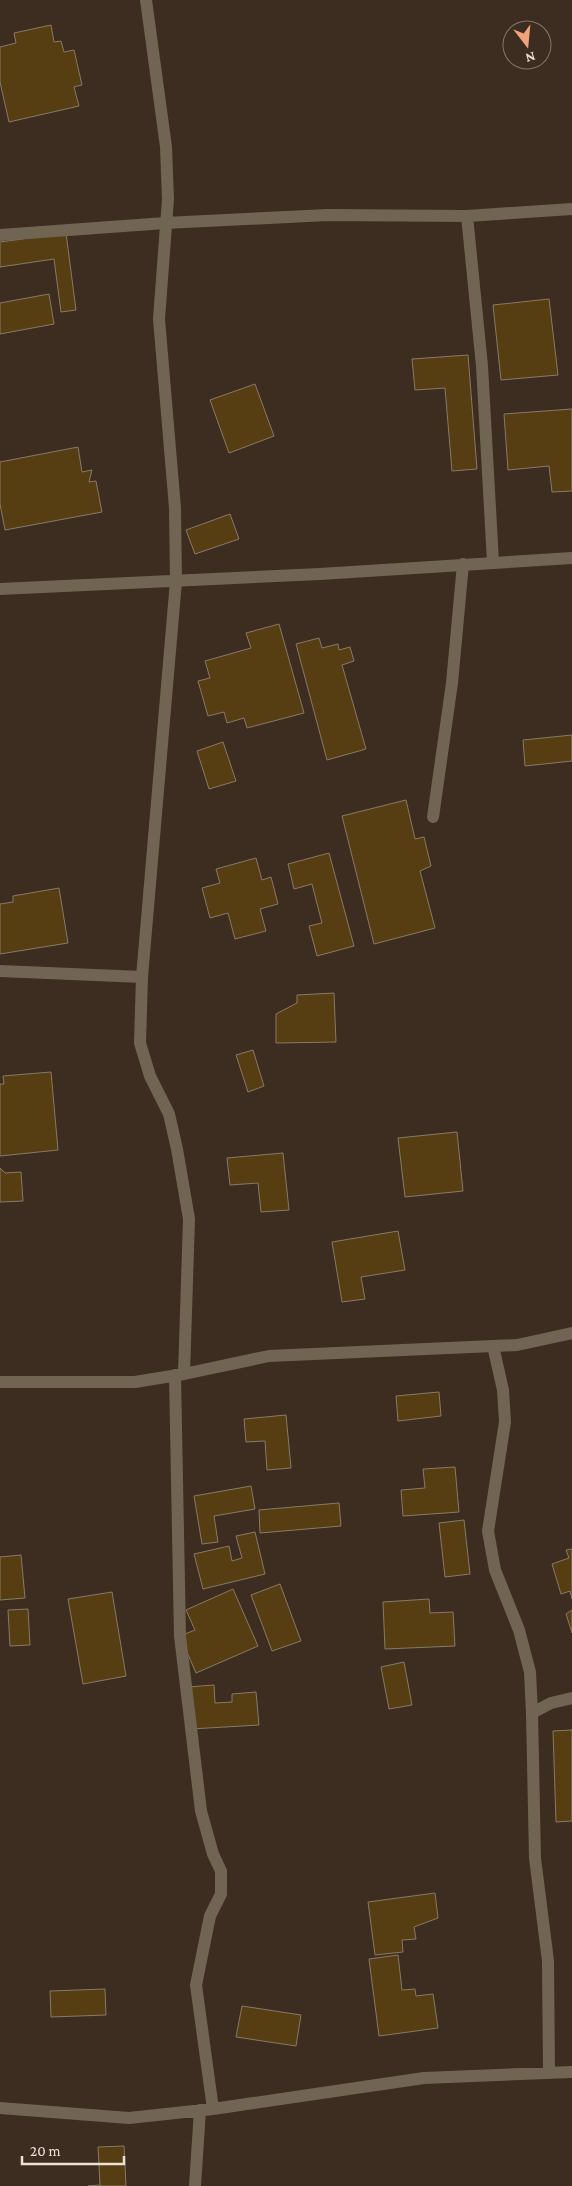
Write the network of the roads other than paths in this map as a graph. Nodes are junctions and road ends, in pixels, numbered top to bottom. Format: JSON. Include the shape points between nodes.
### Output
{"nodes":[{"id":1,"x":146,"y":0,"type":"edge"},
{"id":2,"x":572,"y":209,"type":"edge"},
{"id":3,"x":467,"y":216,"type":"junction"},
{"id":4,"x":165,"y":223,"type":"junction"},
{"id":5,"x":0,"y":235,"type":"edge"},
{"id":6,"x":572,"y":558,"type":"edge"},
{"id":7,"x":493,"y":562,"type":"junction"},
{"id":8,"x":463,"y":564,"type":"junction"},
{"id":9,"x":176,"y":582,"type":"junction"},
{"id":10,"x":0,"y":589,"type":"edge"},
{"id":11,"x":433,"y":817,"type":"dead end"},
{"id":12,"x":0,"y":971,"type":"edge"},
{"id":13,"x":142,"y":976,"type":"junction"},
{"id":14,"x":572,"y":1332,"type":"edge"},
{"id":15,"x":493,"y":1346,"type":"junction"},
{"id":16,"x":180,"y":1375,"type":"junction"},
{"id":17,"x":0,"y":1382,"type":"edge"},
{"id":18,"x":572,"y":1698,"type":"edge"},
{"id":19,"x":532,"y":1713,"type":"junction"},
{"id":20,"x":572,"y":2072,"type":"edge"},
{"id":21,"x":549,"y":2073,"type":"junction"},
{"id":22,"x":0,"y":2108,"type":"edge"},
{"id":23,"x":213,"y":2109,"type":"junction"},
{"id":24,"x":200,"y":2110,"type":"junction"},
{"id":25,"x":195,"y":2186,"type":"edge"}],
"edges":[{"from":1,"to":4,"type":"street","via":[[166,147],[168,199]]},
{"from":2,"to":3,"type":"street"},
{"from":3,"to":4,"type":"street","via":[[328,215]]},
{"from":3,"to":7,"type":"street","via":[[482,366]]},
{"from":4,"to":5,"type":"street"},
{"from":4,"to":9,"type":"street","via":[[159,319],[175,508]]},
{"from":6,"to":7,"type":"street"},
{"from":7,"to":8,"type":"street"},
{"from":8,"to":9,"type":"street"},
{"from":8,"to":11,"type":"street","via":[[452,683]]},
{"from":9,"to":10,"type":"street"},
{"from":9,"to":13,"type":"street"},
{"from":12,"to":13,"type":"street"},
{"from":13,"to":16,"type":"street","via":[[140,1043],[150,1076],[169,1114],[189,1220]]},
{"from":14,"to":15,"type":"street","via":[[517,1345]]},
{"from":15,"to":16,"type":"street","via":[[269,1356]]},
{"from":15,"to":19,"type":"street","via":[[503,1390],[505,1422],[488,1531],[496,1570],[530,1672]]},
{"from":16,"to":17,"type":"street","via":[[135,1382]]},
{"from":16,"to":23,"type":"street","via":[[180,1636],[201,1811],[221,1871],[222,1894],[210,1916],[196,1985]]},
{"from":18,"to":19,"type":"street","via":[[551,1703]]},
{"from":19,"to":21,"type":"street","via":[[535,1858],[548,1961]]},
{"from":20,"to":21,"type":"street"},
{"from":21,"to":23,"type":"street","via":[[424,2078]]},
{"from":22,"to":24,"type":"street","via":[[129,2118]]},
{"from":23,"to":24,"type":"street"},
{"from":24,"to":25,"type":"street"}]}
